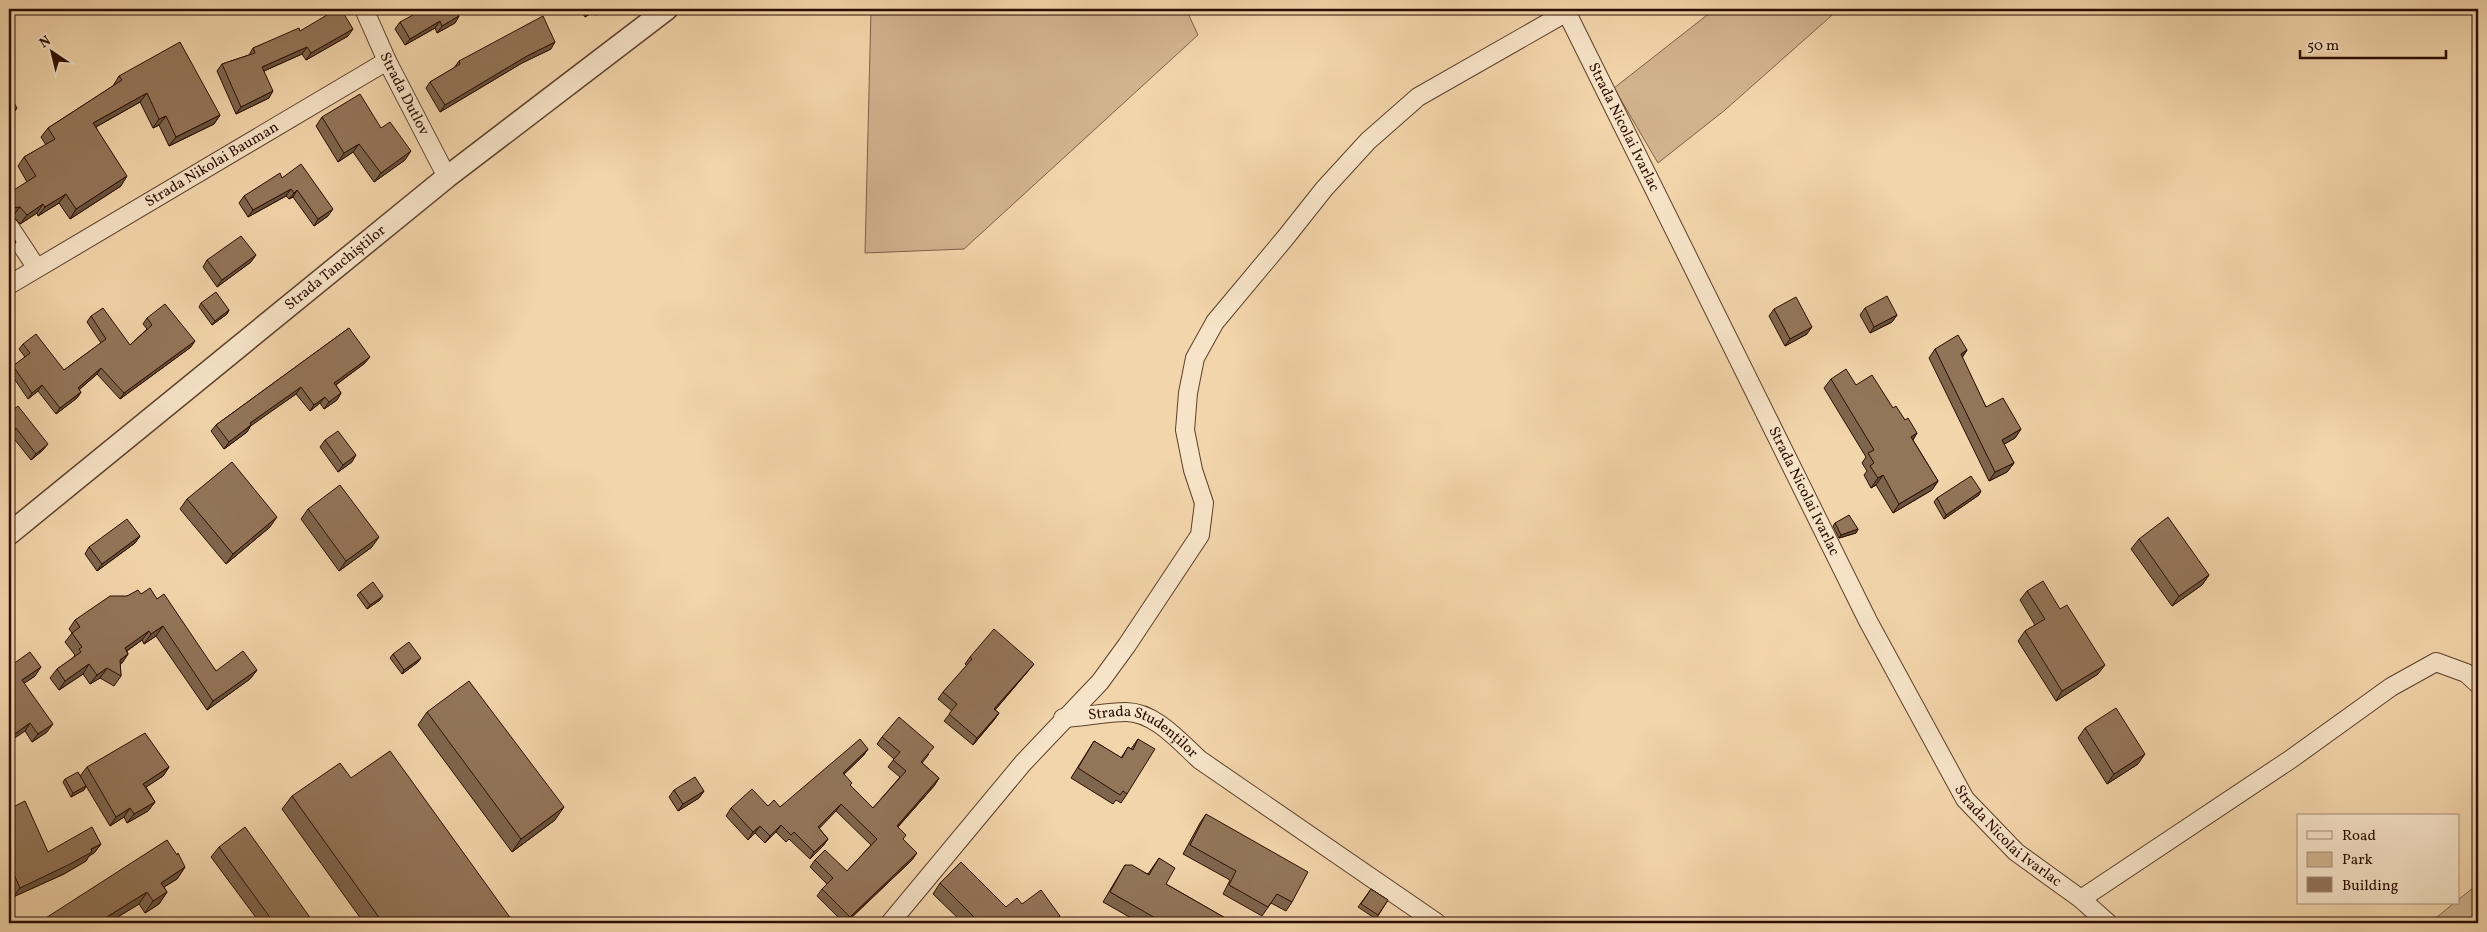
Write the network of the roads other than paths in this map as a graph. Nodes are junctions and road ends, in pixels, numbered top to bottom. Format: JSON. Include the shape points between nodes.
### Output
{"nodes":[{"id":1,"x":364,"y":9,"type":"edge"},
{"id":2,"x":667,"y":9,"type":"edge"},
{"id":3,"x":1566,"y":10,"type":"edge"},
{"id":4,"x":387,"y":61,"type":"junction"},
{"id":5,"x":447,"y":177,"type":"junction"},
{"id":6,"x":9,"y":226,"type":"edge"},
{"id":7,"x":36,"y":267,"type":"junction"},
{"id":8,"x":9,"y":285,"type":"edge"},
{"id":9,"x":9,"y":534,"type":"edge"},
{"id":10,"x":2478,"y":684,"type":"edge"},
{"id":11,"x":1064,"y":718,"type":"junction"},
{"id":12,"x":2082,"y":899,"type":"junction"},
{"id":13,"x":890,"y":923,"type":"edge"},
{"id":14,"x":1437,"y":923,"type":"edge"},
{"id":15,"x":2108,"y":923,"type":"edge"}],
"edges":[{"from":1,"to":4,"type":"street","name":"Strada Dutlov"},
{"from":2,"to":5,"type":"street","name":"Strada Tanchiștilor"},
{"from":3,"to":11,"type":"street","via":[[1418,97],[1389,122],[1324,189],[1215,322],[1195,358],[1185,430],[1204,503],[1200,535],[1100,682]]},
{"from":3,"to":12,"type":"street","name":"Strada Nicolai Ivarlac","via":[[1868,621],[1965,799],[2016,852]]},
{"from":4,"to":5,"type":"street","name":"Strada Dutlov"},
{"from":4,"to":7,"type":"street","name":"Strada Nikolai Bauman"},
{"from":5,"to":9,"type":"street","name":"Strada Tanchiștilor"},
{"from":6,"to":7,"type":"street"},
{"from":7,"to":8,"type":"street","name":"Strada Nikolai Bauman"},
{"from":10,"to":12,"type":"street","via":[[2466,673],[2436,662],[2391,687]]},
{"from":11,"to":13,"type":"street","name":"Strada Studenților"},
{"from":11,"to":14,"type":"street","name":"Strada Studenților","via":[[1126,712],[1142,715],[1164,728],[1200,760]]},
{"from":12,"to":15,"type":"street","name":"Strada Nicolai Ivarlac"}]}
